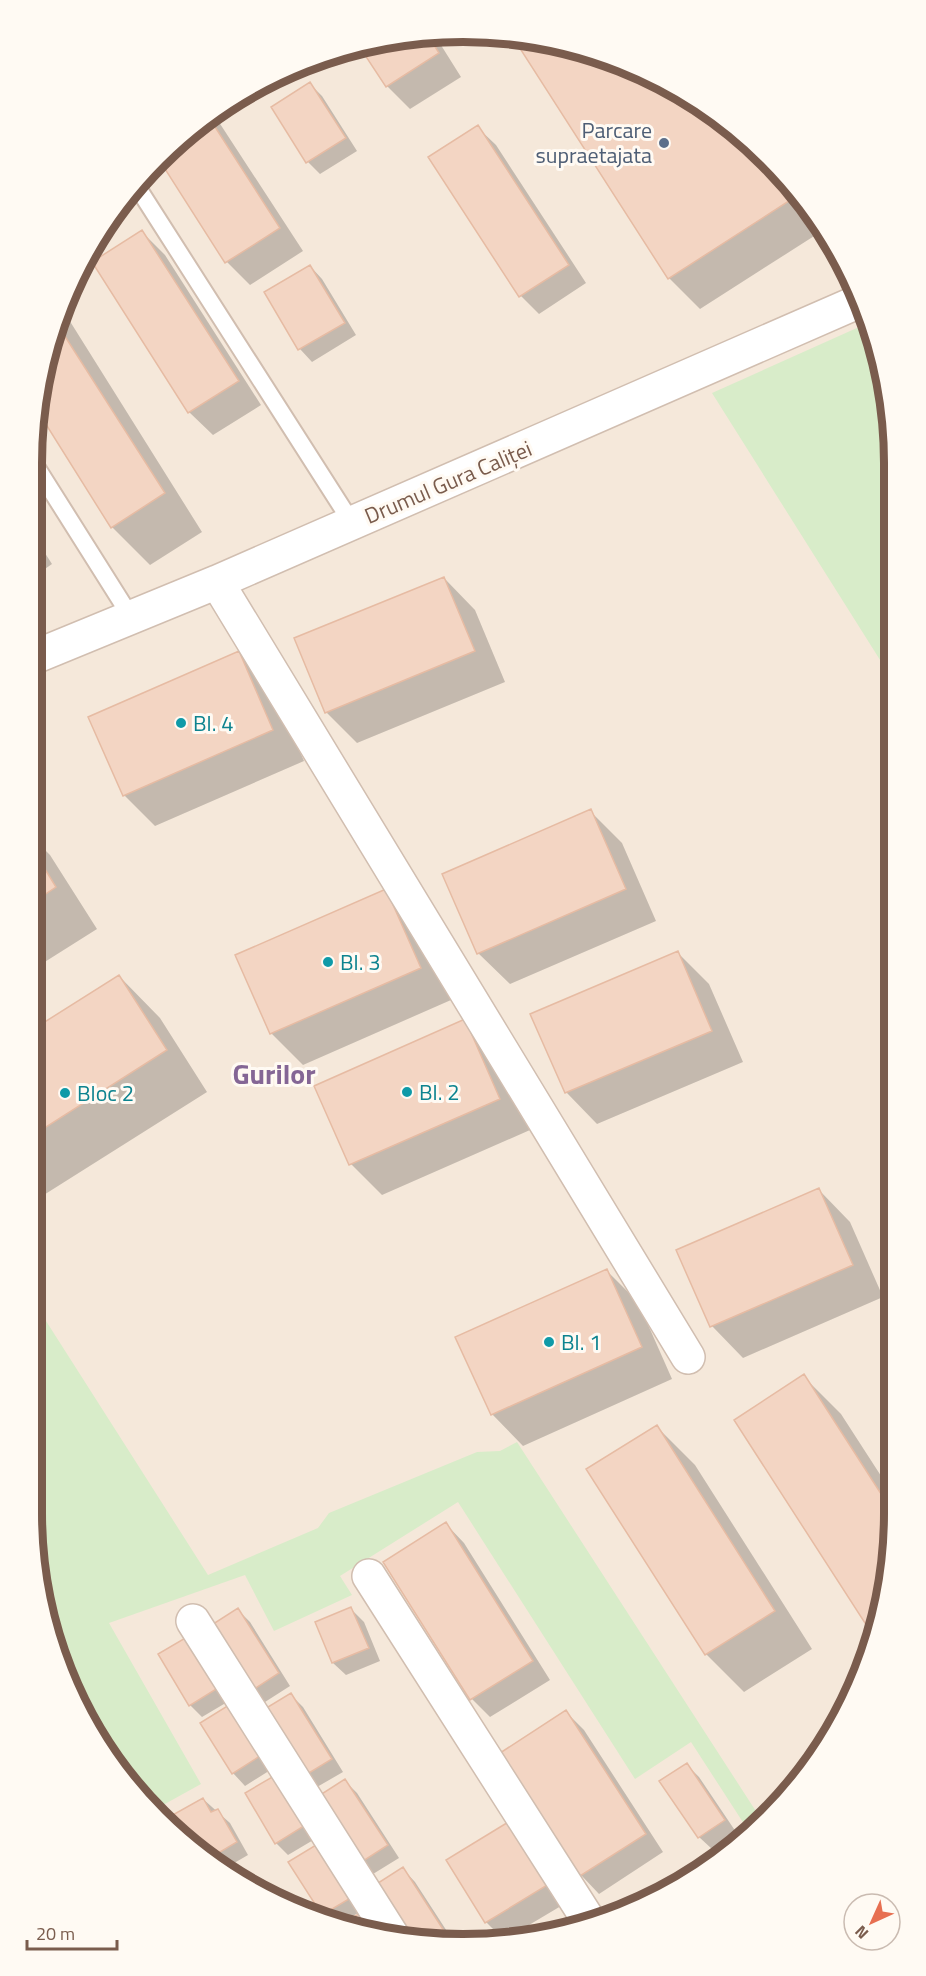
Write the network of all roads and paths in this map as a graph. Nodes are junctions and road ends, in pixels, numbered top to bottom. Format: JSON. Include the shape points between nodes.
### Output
{"nodes":[{"id":1,"x":141,"y":192,"type":"edge"},
{"id":2,"x":853,"y":304,"type":"edge"},
{"id":3,"x":42,"y":476,"type":"edge"},
{"id":4,"x":352,"y":523,"type":"junction"},
{"id":5,"x":217,"y":582,"type":"junction"},
{"id":6,"x":132,"y":617,"type":"junction"},
{"id":7,"x":42,"y":654,"type":"edge"},
{"id":8,"x":688,"y":1357,"type":"dead end"},
{"id":9,"x":369,"y":1576,"type":"dead end"},
{"id":10,"x":193,"y":1621,"type":"dead end"},
{"id":11,"x":586,"y":1916,"type":"edge"},
{"id":12,"x":387,"y":1927,"type":"edge"}],
"edges":[{"from":1,"to":4,"type":"lane"},
{"from":2,"to":4,"type":"street","name":"Drumul Gura Caliței"},
{"from":3,"to":6,"type":"lane"},
{"from":4,"to":5,"type":"street","name":"Drumul Gura Caliței"},
{"from":5,"to":6,"type":"street","name":"Drumul Gura Caliței"},
{"from":5,"to":8,"type":"street"},
{"from":6,"to":7,"type":"street","name":"Drumul Gura Caliței"},
{"from":9,"to":11,"type":"street"},
{"from":10,"to":12,"type":"street"}]}
